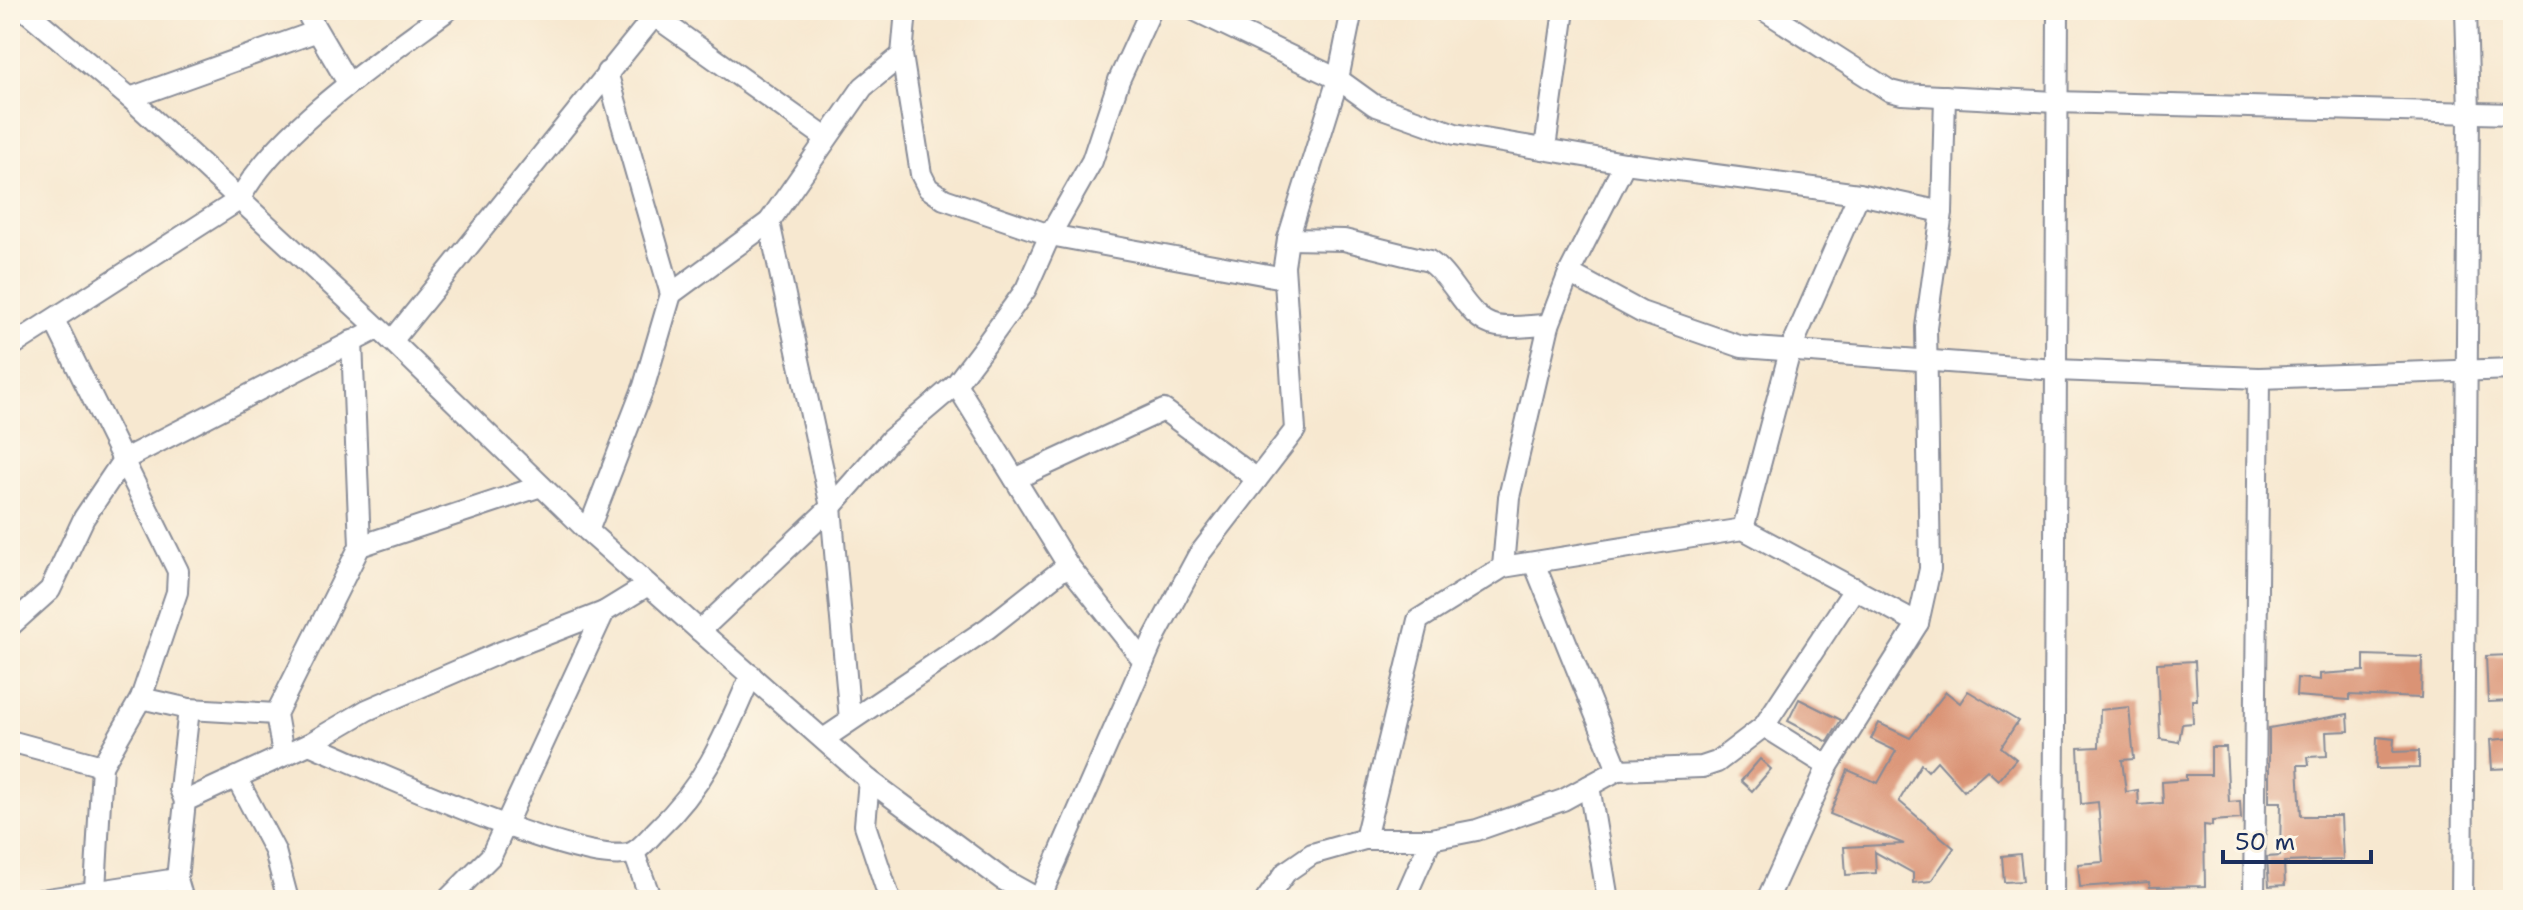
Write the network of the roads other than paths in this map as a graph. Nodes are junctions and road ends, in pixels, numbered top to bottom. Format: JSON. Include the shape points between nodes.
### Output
{"nodes":[{"id":1,"x":25,"y":10,"type":"edge"},
{"id":2,"x":305,"y":10,"type":"edge"},
{"id":3,"x":448,"y":10,"type":"edge"},
{"id":4,"x":906,"y":10,"type":"edge"},
{"id":5,"x":1151,"y":10,"type":"edge"},
{"id":6,"x":1194,"y":10,"type":"edge"},
{"id":7,"x":1352,"y":10,"type":"edge"},
{"id":8,"x":1564,"y":10,"type":"edge"},
{"id":9,"x":1764,"y":10,"type":"edge"},
{"id":10,"x":2058,"y":10,"type":"edge"},
{"id":11,"x":2466,"y":10,"type":"edge"},
{"id":12,"x":656,"y":12,"type":"edge"},
{"id":13,"x":315,"y":32,"type":"junction"},
{"id":14,"x":902,"y":55,"type":"junction"},
{"id":15,"x":607,"y":72,"type":"junction"},
{"id":16,"x":1338,"y":79,"type":"junction"},
{"id":17,"x":348,"y":83,"type":"junction"},
{"id":18,"x":1945,"y":96,"type":"junction"},
{"id":19,"x":130,"y":98,"type":"junction"},
{"id":20,"x":2055,"y":102,"type":"junction"},
{"id":21,"x":2469,"y":113,"type":"junction"},
{"id":22,"x":2513,"y":114,"type":"edge"},
{"id":23,"x":826,"y":138,"type":"junction"},
{"id":24,"x":1545,"y":148,"type":"junction"},
{"id":25,"x":1625,"y":163,"type":"junction"},
{"id":26,"x":1859,"y":194,"type":"junction"},
{"id":27,"x":239,"y":200,"type":"junction"},
{"id":28,"x":1942,"y":212,"type":"junction"},
{"id":29,"x":769,"y":222,"type":"junction"},
{"id":30,"x":1050,"y":235,"type":"junction"},
{"id":31,"x":1288,"y":239,"type":"junction"},
{"id":32,"x":1569,"y":273,"type":"junction"},
{"id":33,"x":1284,"y":278,"type":"junction"},
{"id":34,"x":671,"y":294,"type":"junction"},
{"id":35,"x":54,"y":320,"type":"junction"},
{"id":36,"x":1549,"y":325,"type":"junction"},
{"id":37,"x":385,"y":335,"type":"junction"},
{"id":38,"x":14,"y":337,"type":"edge"},
{"id":39,"x":352,"y":341,"type":"junction"},
{"id":40,"x":1790,"y":351,"type":"junction"},
{"id":41,"x":1926,"y":361,"type":"junction"},
{"id":42,"x":2464,"y":369,"type":"junction"},
{"id":43,"x":2513,"y":369,"type":"edge"},
{"id":44,"x":2056,"y":370,"type":"junction"},
{"id":45,"x":2259,"y":378,"type":"junction"},
{"id":46,"x":956,"y":384,"type":"junction"},
{"id":47,"x":123,"y":460,"type":"junction"},
{"id":48,"x":1015,"y":479,"type":"junction"},
{"id":49,"x":1257,"y":479,"type":"junction"},
{"id":50,"x":541,"y":486,"type":"junction"},
{"id":51,"x":831,"y":507,"type":"junction"},
{"id":52,"x":1743,"y":529,"type":"junction"},
{"id":53,"x":588,"y":531,"type":"junction"},
{"id":54,"x":360,"y":546,"type":"junction"},
{"id":55,"x":1534,"y":563,"type":"junction"},
{"id":56,"x":1068,"y":565,"type":"junction"},
{"id":57,"x":1503,"y":567,"type":"junction"},
{"id":58,"x":648,"y":585,"type":"junction"},
{"id":59,"x":1855,"y":588,"type":"junction"},
{"id":60,"x":604,"y":612,"type":"junction"},
{"id":61,"x":1918,"y":623,"type":"junction"},
{"id":62,"x":10,"y":626,"type":"edge"},
{"id":63,"x":700,"y":631,"type":"junction"},
{"id":64,"x":1144,"y":661,"type":"junction"},
{"id":65,"x":751,"y":675,"type":"junction"},
{"id":66,"x":141,"y":698,"type":"junction"},
{"id":67,"x":189,"y":709,"type":"junction"},
{"id":68,"x":276,"y":714,"type":"junction"},
{"id":69,"x":850,"y":720,"type":"junction"},
{"id":70,"x":1764,"y":726,"type":"junction"},
{"id":71,"x":825,"y":738,"type":"junction"},
{"id":72,"x":10,"y":741,"type":"edge"},
{"id":73,"x":309,"y":744,"type":"junction"},
{"id":74,"x":283,"y":754,"type":"junction"},
{"id":75,"x":102,"y":766,"type":"junction"},
{"id":76,"x":1828,"y":766,"type":"junction"},
{"id":77,"x":1618,"y":770,"type":"junction"},
{"id":78,"x":236,"y":777,"type":"junction"},
{"id":79,"x":869,"y":780,"type":"junction"},
{"id":80,"x":1589,"y":786,"type":"junction"},
{"id":81,"x":185,"y":801,"type":"junction"},
{"id":82,"x":503,"y":825,"type":"junction"},
{"id":83,"x":1365,"y":839,"type":"junction"},
{"id":84,"x":1431,"y":839,"type":"junction"},
{"id":85,"x":634,"y":853,"type":"junction"},
{"id":86,"x":177,"y":879,"type":"junction"},
{"id":87,"x":95,"y":890,"type":"junction"},
{"id":88,"x":41,"y":900,"type":"edge"},
{"id":89,"x":183,"y":900,"type":"edge"},
{"id":90,"x":288,"y":900,"type":"edge"},
{"id":91,"x":447,"y":900,"type":"edge"},
{"id":92,"x":651,"y":900,"type":"edge"},
{"id":93,"x":890,"y":900,"type":"edge"},
{"id":94,"x":1039,"y":900,"type":"edge"},
{"id":95,"x":1266,"y":900,"type":"edge"},
{"id":96,"x":1404,"y":900,"type":"edge"},
{"id":97,"x":1608,"y":900,"type":"edge"},
{"id":98,"x":1767,"y":900,"type":"edge"},
{"id":99,"x":2053,"y":900,"type":"edge"},
{"id":100,"x":2254,"y":900,"type":"edge"},
{"id":101,"x":2462,"y":900,"type":"edge"}],
"edges":[{"from":1,"to":19,"type":"street"},
{"from":2,"to":13,"type":"street"},
{"from":3,"to":17,"type":"street"},
{"from":4,"to":14,"type":"street"},
{"from":5,"to":30,"type":"street","via":[[1119,80],[1092,161]]},
{"from":6,"to":16,"type":"street"},
{"from":7,"to":16,"type":"street"},
{"from":8,"to":24,"type":"street"},
{"from":9,"to":18,"type":"street","via":[[1890,91]]},
{"from":10,"to":20,"type":"street"},
{"from":11,"to":21,"type":"street"},
{"from":12,"to":15,"type":"street"},
{"from":12,"to":23,"type":"street"},
{"from":13,"to":17,"type":"street"},
{"from":13,"to":19,"type":"street"},
{"from":14,"to":23,"type":"street","via":[[863,87]]},
{"from":14,"to":30,"type":"street","via":[[921,174],[928,188],[944,199]]},
{"from":15,"to":34,"type":"street"},
{"from":15,"to":37,"type":"street"},
{"from":16,"to":24,"type":"street","via":[[1374,105],[1455,134]]},
{"from":16,"to":31,"type":"street"},
{"from":17,"to":27,"type":"street","via":[[252,176]]},
{"from":18,"to":20,"type":"street"},
{"from":18,"to":28,"type":"street"},
{"from":19,"to":27,"type":"street"},
{"from":20,"to":21,"type":"street"},
{"from":20,"to":44,"type":"street"},
{"from":21,"to":22,"type":"street"},
{"from":21,"to":42,"type":"street"},
{"from":23,"to":29,"type":"street"},
{"from":24,"to":25,"type":"street"},
{"from":25,"to":26,"type":"street"},
{"from":25,"to":32,"type":"street"},
{"from":26,"to":28,"type":"street"},
{"from":26,"to":40,"type":"street"},
{"from":27,"to":35,"type":"street"},
{"from":27,"to":37,"type":"street"},
{"from":28,"to":41,"type":"street"},
{"from":29,"to":34,"type":"street"},
{"from":29,"to":51,"type":"street"},
{"from":30,"to":33,"type":"street"},
{"from":30,"to":46,"type":"street","via":[[1026,289]]},
{"from":31,"to":33,"type":"street"},
{"from":31,"to":36,"type":"street","via":[[1344,240],[1429,261],[1483,321],[1496,326]]},
{"from":32,"to":36,"type":"street"},
{"from":32,"to":40,"type":"street","via":[[1641,312],[1696,332],[1742,347]]},
{"from":33,"to":49,"type":"street","via":[[1295,430]]},
{"from":34,"to":53,"type":"street","via":[[644,386]]},
{"from":35,"to":38,"type":"street"},
{"from":35,"to":47,"type":"street"},
{"from":36,"to":57,"type":"street","via":[[1509,497]]},
{"from":37,"to":39,"type":"street"},
{"from":37,"to":50,"type":"street"},
{"from":39,"to":47,"type":"street"},
{"from":39,"to":54,"type":"street"},
{"from":40,"to":41,"type":"street"},
{"from":40,"to":52,"type":"street"},
{"from":41,"to":44,"type":"street"},
{"from":41,"to":61,"type":"street","via":[[1930,569]]},
{"from":42,"to":43,"type":"street"},
{"from":42,"to":45,"type":"street"},
{"from":42,"to":101,"type":"street"},
{"from":44,"to":45,"type":"street"},
{"from":44,"to":99,"type":"street"},
{"from":45,"to":100,"type":"street"},
{"from":46,"to":48,"type":"street"},
{"from":46,"to":51,"type":"street","via":[[890,440]]},
{"from":47,"to":62,"type":"street","via":[[84,518],[50,590]]},
{"from":47,"to":66,"type":"street","via":[[178,571],[177,592]]},
{"from":48,"to":49,"type":"street","via":[[1164,410]]},
{"from":48,"to":56,"type":"street"},
{"from":49,"to":64,"type":"street","via":[[1198,556]]},
{"from":50,"to":53,"type":"street"},
{"from":50,"to":54,"type":"street"},
{"from":51,"to":63,"type":"street"},
{"from":51,"to":69,"type":"street"},
{"from":52,"to":55,"type":"street"},
{"from":52,"to":59,"type":"street"},
{"from":53,"to":58,"type":"street"},
{"from":54,"to":68,"type":"street"},
{"from":55,"to":57,"type":"street"},
{"from":55,"to":77,"type":"street"},
{"from":56,"to":64,"type":"street"},
{"from":56,"to":69,"type":"street","via":[[988,628]]},
{"from":57,"to":83,"type":"street","via":[[1418,620]]},
{"from":58,"to":60,"type":"street"},
{"from":58,"to":63,"type":"street"},
{"from":59,"to":61,"type":"street"},
{"from":59,"to":70,"type":"street"},
{"from":60,"to":73,"type":"street","via":[[367,710]]},
{"from":60,"to":82,"type":"street"},
{"from":61,"to":76,"type":"street"},
{"from":63,"to":65,"type":"street"},
{"from":64,"to":94,"type":"street"},
{"from":65,"to":71,"type":"street"},
{"from":65,"to":85,"type":"street","via":[[701,782]]},
{"from":66,"to":67,"type":"street"},
{"from":66,"to":75,"type":"street"},
{"from":67,"to":68,"type":"street"},
{"from":67,"to":81,"type":"street","via":[[180,789]]},
{"from":68,"to":74,"type":"street"},
{"from":69,"to":71,"type":"street"},
{"from":70,"to":76,"type":"street"},
{"from":70,"to":77,"type":"street","via":[[1717,762],[1702,767]]},
{"from":71,"to":79,"type":"street"},
{"from":72,"to":75,"type":"street"},
{"from":73,"to":74,"type":"street"},
{"from":73,"to":82,"type":"street"},
{"from":74,"to":78,"type":"street"},
{"from":75,"to":87,"type":"street"},
{"from":76,"to":98,"type":"street"},
{"from":77,"to":80,"type":"street"},
{"from":78,"to":81,"type":"street"},
{"from":78,"to":90,"type":"street","via":[[275,851]]},
{"from":79,"to":93,"type":"street","via":[[865,825]]},
{"from":79,"to":94,"type":"street","via":[[1002,879]]},
{"from":80,"to":84,"type":"street","via":[[1521,817]]},
{"from":80,"to":97,"type":"street"},
{"from":81,"to":86,"type":"street"},
{"from":82,"to":85,"type":"street","via":[[594,854]]},
{"from":82,"to":91,"type":"street","via":[[491,856]]},
{"from":83,"to":84,"type":"street"},
{"from":83,"to":95,"type":"street","via":[[1298,861]]},
{"from":84,"to":96,"type":"street"},
{"from":85,"to":92,"type":"street"},
{"from":86,"to":87,"type":"street"},
{"from":86,"to":89,"type":"street"},
{"from":87,"to":88,"type":"street"}]}
